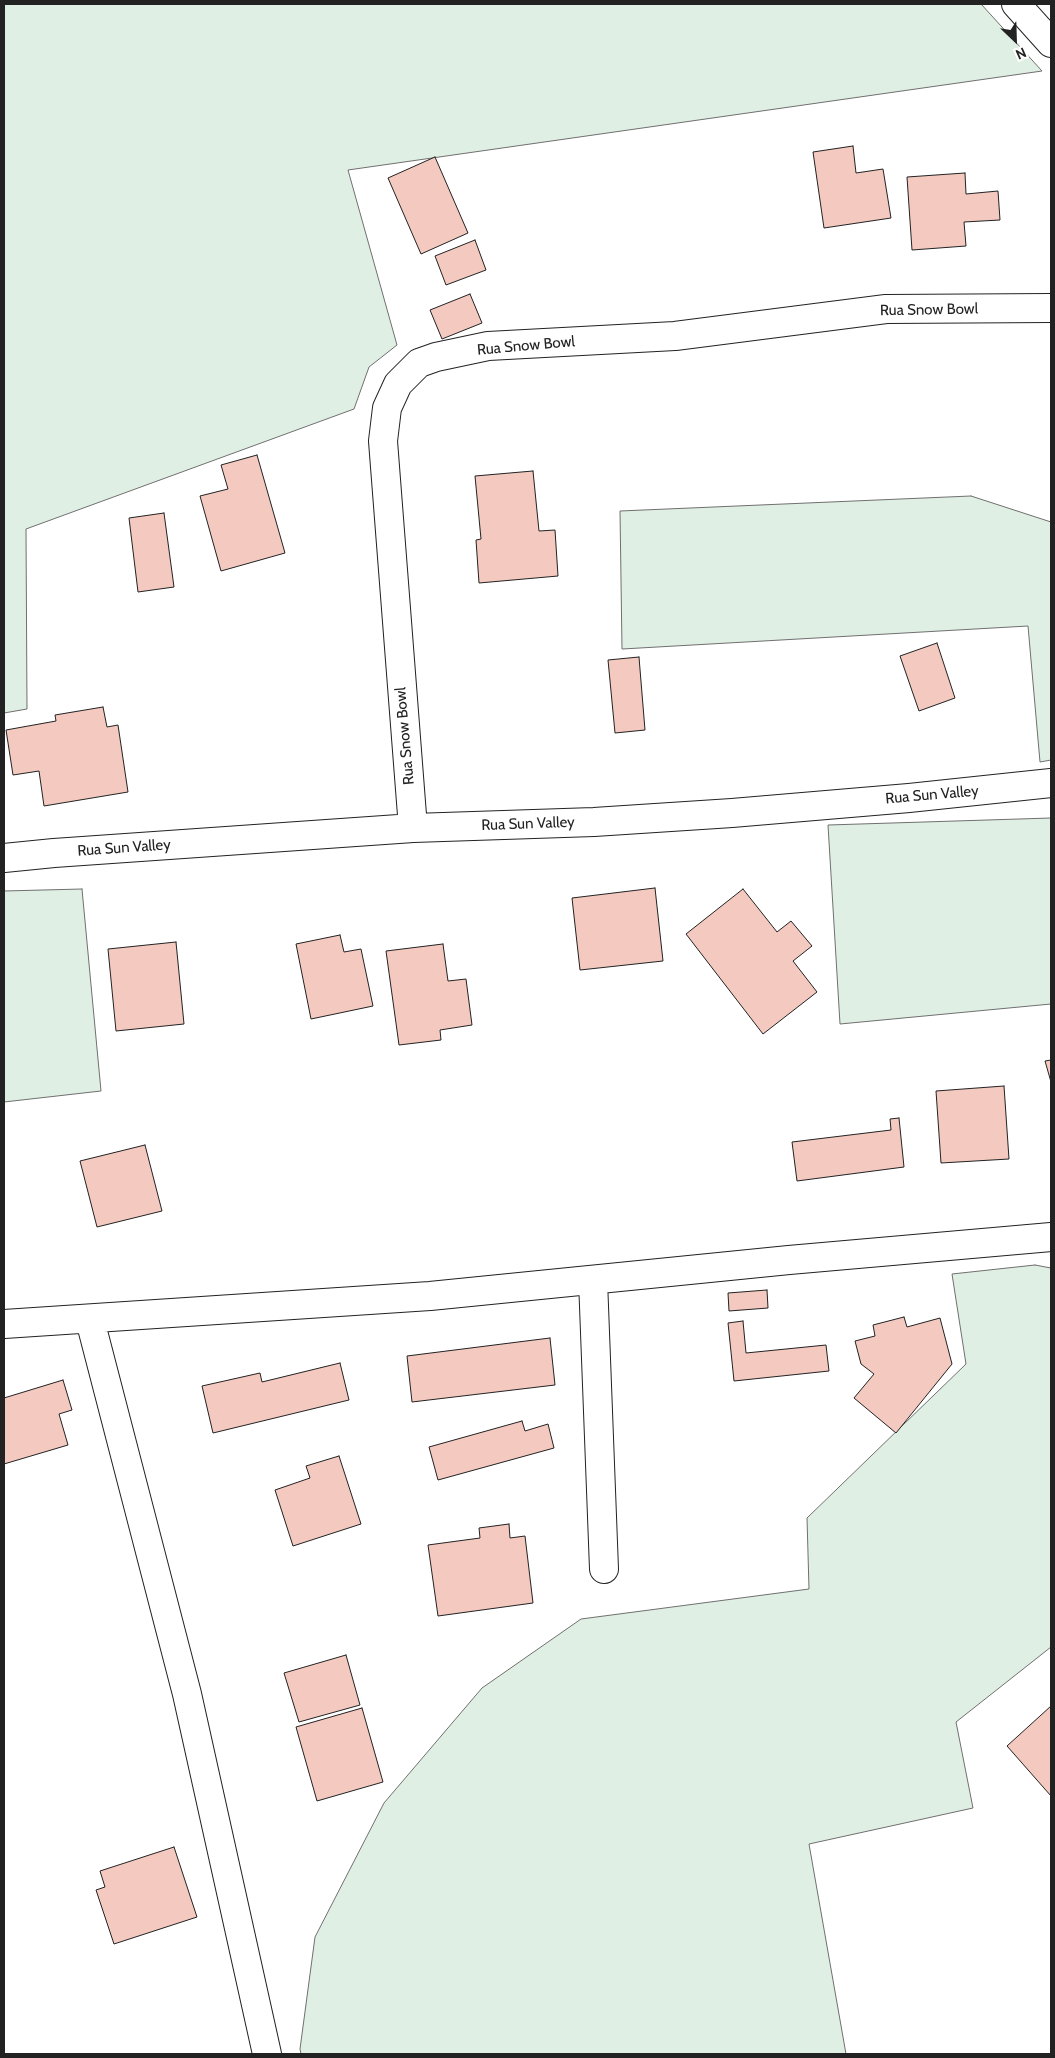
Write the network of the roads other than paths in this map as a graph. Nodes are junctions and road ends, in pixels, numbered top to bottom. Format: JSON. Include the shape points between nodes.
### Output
{"nodes":[{"id":1,"x":1016,"y":4,"type":"edge"},
{"id":2,"x":1051,"y":43,"type":"edge"},
{"id":3,"x":1051,"y":308,"type":"edge"},
{"id":4,"x":1051,"y":783,"type":"edge"},
{"id":5,"x":413,"y":828,"type":"junction"},
{"id":6,"x":4,"y":858,"type":"edge"},
{"id":7,"x":1051,"y":1237,"type":"edge"},
{"id":8,"x":593,"y":1280,"type":"junction"},
{"id":9,"x":90,"y":1320,"type":"junction"},
{"id":10,"x":4,"y":1324,"type":"edge"},
{"id":11,"x":604,"y":1569,"type":"dead end"},
{"id":12,"x":267,"y":2054,"type":"edge"}],
"edges":[{"from":1,"to":2,"type":"street"},
{"from":3,"to":5,"type":"street","name":"Rua Snow Bowl","via":[[886,309],[675,336],[488,346],[419,363],[398,384],[387,408],[382,441]]},
{"from":4,"to":5,"type":"street","name":"Rua Sun Valley","via":[[722,813],[594,822]]},
{"from":5,"to":6,"type":"street","name":"Rua Sun Valley"},
{"from":7,"to":8,"type":"street"},
{"from":8,"to":9,"type":"street","via":[[430,1296]]},
{"from":8,"to":11,"type":"street"},
{"from":9,"to":10,"type":"street"},
{"from":9,"to":12,"type":"street","via":[[186,1694]]}]}
